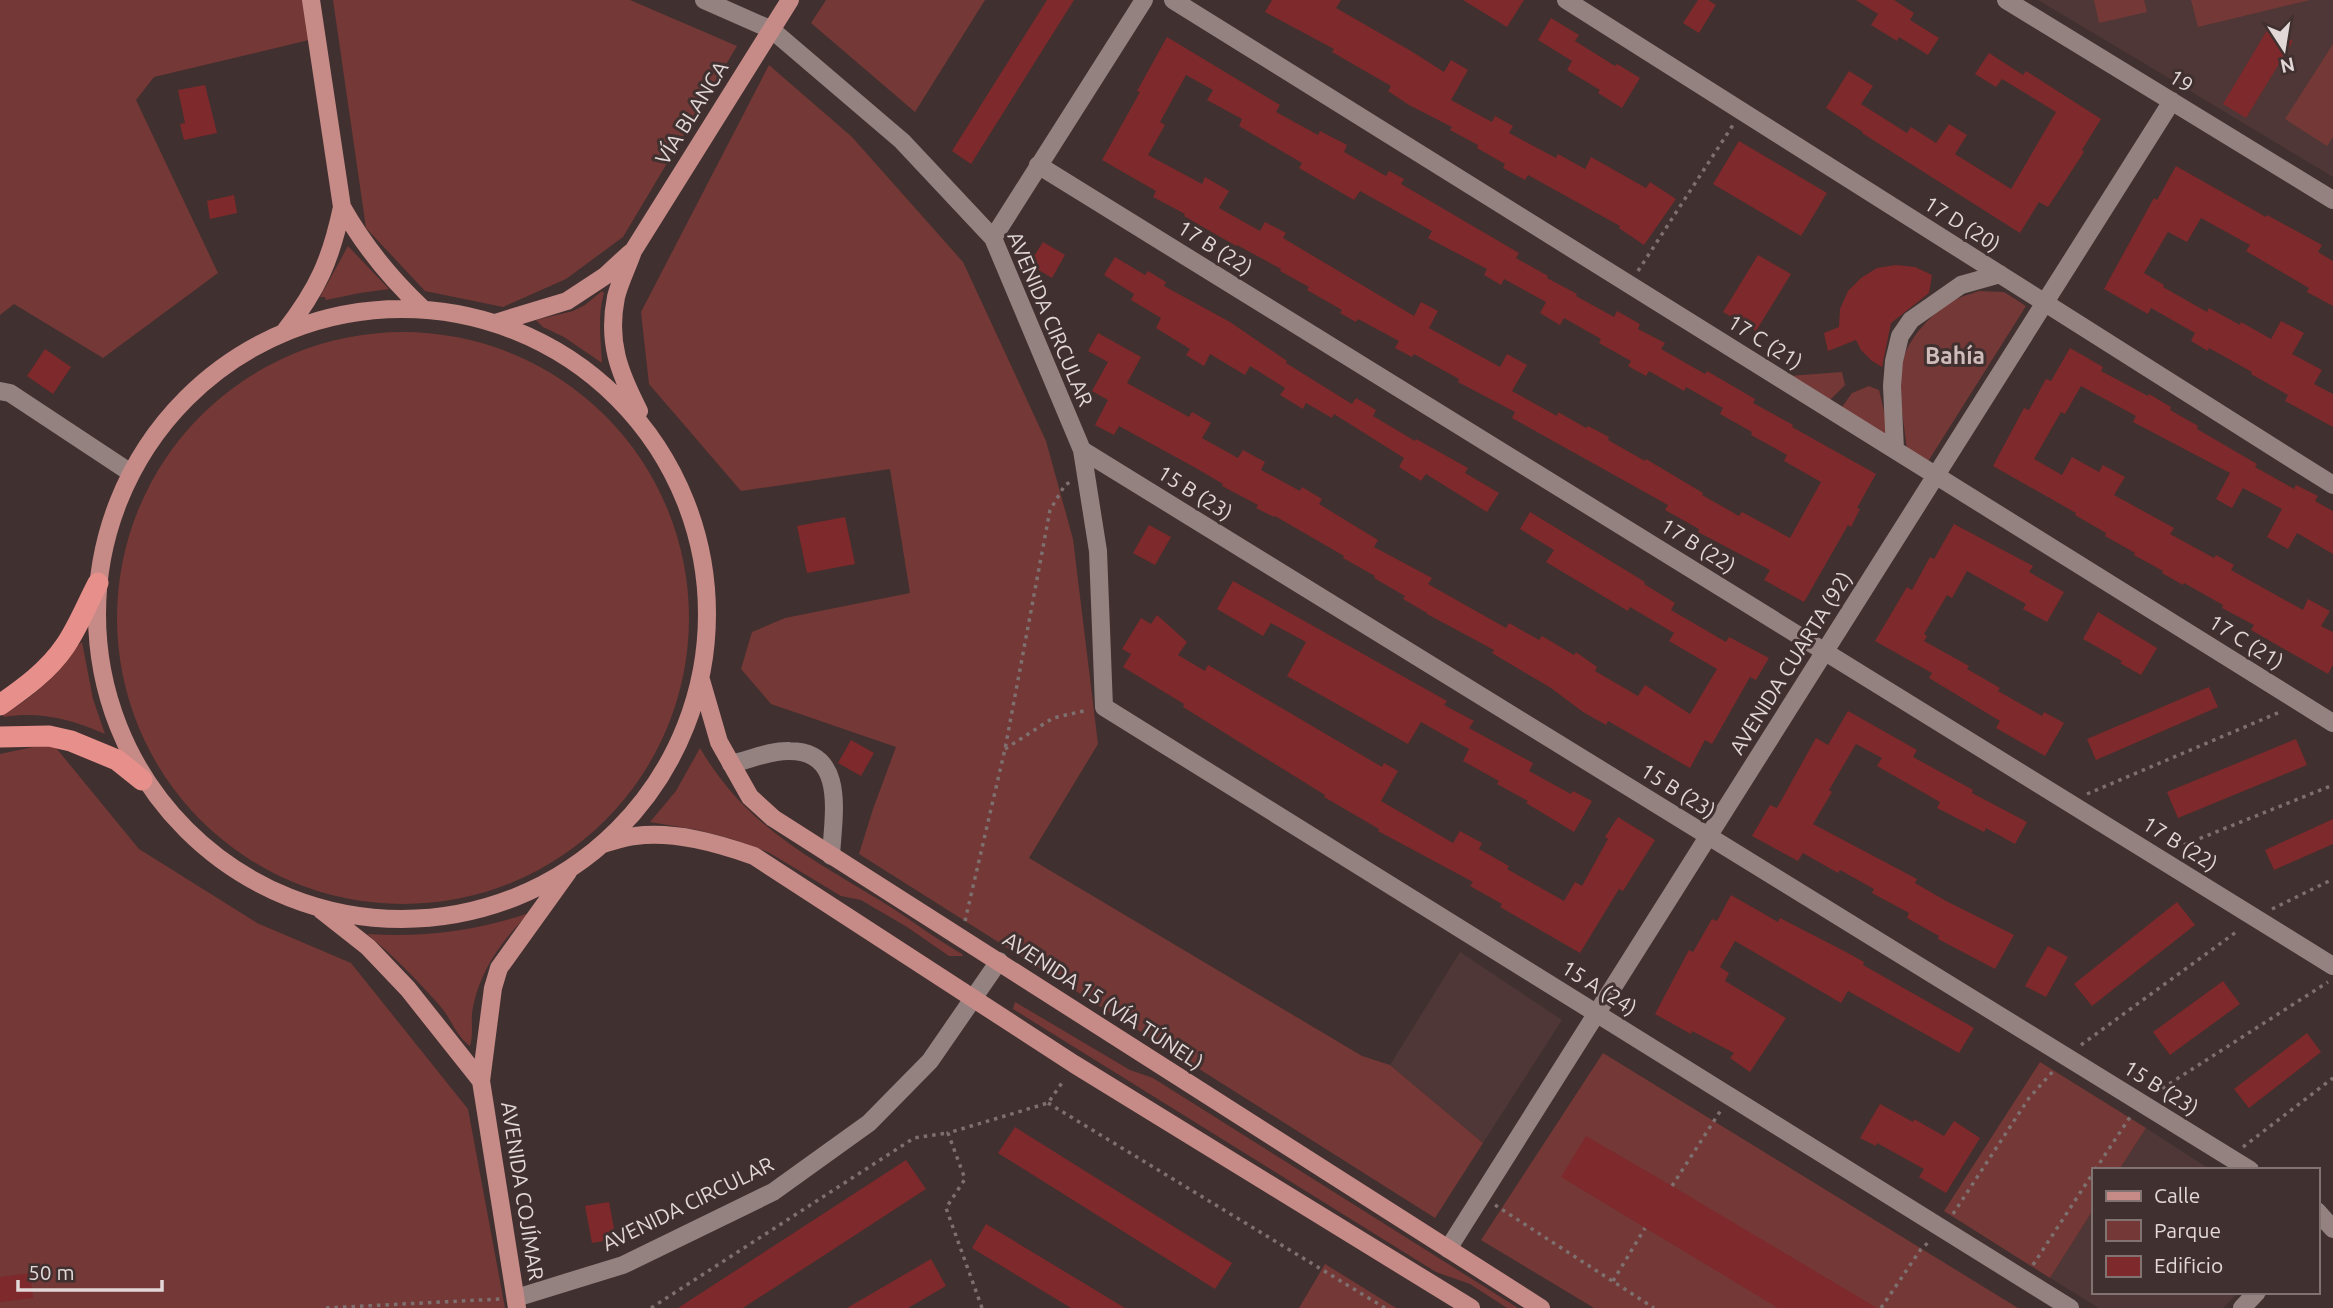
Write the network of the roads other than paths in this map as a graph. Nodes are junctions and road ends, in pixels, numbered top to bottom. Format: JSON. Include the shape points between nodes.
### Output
{"nodes":[{"id":1,"x":311,"y":0,"type":"edge"},
{"id":2,"x":704,"y":0,"type":"edge"},
{"id":3,"x":790,"y":0,"type":"edge"},
{"id":4,"x":1144,"y":0,"type":"edge"},
{"id":5,"x":1173,"y":0,"type":"edge"},
{"id":6,"x":1566,"y":0,"type":"edge"},
{"id":7,"x":2006,"y":0,"type":"edge"},
{"id":8,"x":772,"y":30,"type":"junction"},
{"id":9,"x":2172,"y":101,"type":"junction"},
{"id":10,"x":1038,"y":166,"type":"junction"},
{"id":11,"x":2333,"y":200,"type":"edge"},
{"id":12,"x":342,"y":207,"type":"junction"},
{"id":13,"x":993,"y":237,"type":"junction"},
{"id":14,"x":633,"y":251,"type":"junction"},
{"id":15,"x":2000,"y":274,"type":"junction"},
{"id":16,"x":2045,"y":303,"type":"junction"},
{"id":17,"x":422,"y":308,"type":"junction"},
{"id":18,"x":495,"y":323,"type":"junction"},
{"id":19,"x":285,"y":331,"type":"junction"},
{"id":20,"x":0,"y":390,"type":"edge"},
{"id":21,"x":651,"y":436,"type":"junction"},
{"id":22,"x":1082,"y":450,"type":"junction"},
{"id":23,"x":1895,"y":450,"type":"junction"},
{"id":24,"x":131,"y":473,"type":"junction"},
{"id":25,"x":1936,"y":475,"type":"junction"},
{"id":26,"x":2333,"y":485,"type":"edge"},
{"id":27,"x":98,"y":583,"type":"junction"},
{"id":28,"x":1825,"y":652,"type":"junction"},
{"id":29,"x":701,"y":680,"type":"junction"},
{"id":30,"x":0,"y":705,"type":"edge"},
{"id":31,"x":1104,"y":707,"type":"joint"},
{"id":32,"x":2333,"y":723,"type":"edge"},
{"id":33,"x":0,"y":737,"type":"edge"},
{"id":34,"x":731,"y":764,"type":"junction"},
{"id":35,"x":142,"y":780,"type":"junction"},
{"id":36,"x":1709,"y":836,"type":"junction"},
{"id":37,"x":603,"y":844,"type":"junction"},
{"id":38,"x":831,"y":856,"type":"junction"},
{"id":39,"x":572,"y":867,"type":"junction"},
{"id":40,"x":315,"y":906,"type":"junction"},
{"id":41,"x":999,"y":961,"type":"junction"},
{"id":42,"x":2333,"y":965,"type":"edge"},
{"id":43,"x":973,"y":1000,"type":"junction"},
{"id":44,"x":1597,"y":1014,"type":"junction"},
{"id":45,"x":481,"y":1081,"type":"junction"},
{"id":46,"x":2247,"y":1168,"type":"edge"},
{"id":47,"x":1448,"y":1249,"type":"junction"},
{"id":48,"x":2255,"y":1294,"type":"edge"},
{"id":49,"x":517,"y":1303,"type":"edge"},
{"id":50,"x":1471,"y":1308,"type":"edge"},
{"id":51,"x":1541,"y":1308,"type":"edge"},
{"id":52,"x":2070,"y":1308,"type":"edge"},
{"id":53,"x":2242,"y":1308,"type":"edge"}],
"edges":[{"from":1,"to":12,"type":"main road"},
{"from":2,"to":8,"type":"street","name":"AVENIDA CIRCULAR"},
{"from":3,"to":8,"type":"main road","name":"VÍA BLANCA"},
{"from":4,"to":10,"type":"street"},
{"from":5,"to":23,"type":"street","name":"17 C (21)"},
{"from":6,"to":15,"type":"street","name":"17 D (20)"},
{"from":7,"to":9,"type":"street","name":"19"},
{"from":8,"to":13,"type":"street","name":"AVENIDA CIRCULAR","via":[[902,141]]},
{"from":8,"to":14,"type":"main road","name":"VÍA BLANCA"},
{"from":9,"to":11,"type":"street","name":"19"},
{"from":9,"to":16,"type":"street","name":"AVENIDA CUARTA (92)"},
{"from":10,"to":13,"type":"street"},
{"from":10,"to":28,"type":"street","name":"17 B (22)"},
{"from":12,"to":17,"type":"main road","via":[[379,263]]},
{"from":12,"to":19,"type":"main road","via":[[321,276],[307,304]]},
{"from":13,"to":22,"type":"street","name":"AVENIDA CIRCULAR"},
{"from":14,"to":18,"type":"main road","name":"VÍA BLANCA","via":[[567,300]]},
{"from":14,"to":21,"type":"main road","name":"VÍA BLANCA","via":[[617,296],[615,350],[621,376]]},
{"from":15,"to":16,"type":"street","name":"17 D (20)"},
{"from":15,"to":23,"type":"street","via":[[1961,285],[1911,320],[1900,336],[1892,386]]},
{"from":16,"to":25,"type":"street","name":"AVENIDA CUARTA (92)"},
{"from":16,"to":26,"type":"street","name":"17 D (20)"},
{"from":17,"to":18,"type":"main road"},
{"from":17,"to":19,"type":"main road","via":[[351,313]]},
{"from":18,"to":21,"type":"main road","via":[[547,345],[582,367],[615,394]]},
{"from":19,"to":24,"type":"main road","via":[[233,361],[181,404]]},
{"from":20,"to":24,"type":"street"},
{"from":21,"to":29,"type":"main road","via":[[681,488],[701,545],[708,635]]},
{"from":22,"to":31,"type":"street","name":"AVENIDA CIRCULAR","via":[[1098,551]]},
{"from":22,"to":36,"type":"street","name":"15 B (23)"},
{"from":23,"to":25,"type":"street","name":"17 C (21)"},
{"from":24,"to":27,"type":"main road","via":[[112,518]]},
{"from":25,"to":28,"type":"street","name":"AVENIDA CUARTA (92)"},
{"from":25,"to":32,"type":"street","name":"17 C (21)"},
{"from":27,"to":30,"type":"highway","via":[[53,661]]},
{"from":27,"to":35,"type":"main road","via":[[99,659],[107,696]]},
{"from":28,"to":36,"type":"street","name":"AVENIDA CUARTA (92)"},
{"from":28,"to":42,"type":"street","name":"17 B (22)"},
{"from":29,"to":34,"type":"main road","name":"AVENIDA 15 (VÍA TÚNEL)","via":[[719,742]]},
{"from":29,"to":37,"type":"main road","via":[[688,722],[663,772]]},
{"from":31,"to":44,"type":"street","name":"15 A (24)"},
{"from":33,"to":35,"type":"highway","via":[[49,736],[71,741],[117,760]]},
{"from":34,"to":38,"type":"main road","name":"AVENIDA 15 (VÍA TÚNEL)","via":[[750,797]]},
{"from":34,"to":38,"type":"street","via":[[787,751],[811,754],[825,766],[834,790]]},
{"from":35,"to":40,"type":"main road","via":[[212,853],[267,887]]},
{"from":36,"to":44,"type":"street","name":"AVENIDA CUARTA (92)"},
{"from":36,"to":46,"type":"street","name":"15 B (23)"},
{"from":37,"to":39,"type":"main road"},
{"from":37,"to":43,"type":"main road","via":[[635,836],[681,838],[754,856]]},
{"from":38,"to":41,"type":"main road","name":"AVENIDA 15 (VÍA TÚNEL)"},
{"from":39,"to":40,"type":"main road","via":[[492,905],[448,915],[403,918]]},
{"from":39,"to":45,"type":"main road","via":[[499,968]]},
{"from":40,"to":45,"type":"main road","via":[[368,947],[408,989]]},
{"from":41,"to":43,"type":"street","name":"AVENIDA CIRCULAR"},
{"from":41,"to":47,"type":"main road","name":"AVENIDA 15 (VÍA TÚNEL)"},
{"from":43,"to":49,"type":"street","name":"AVENIDA CIRCULAR","via":[[930,1061],[869,1123],[773,1192],[623,1265]]},
{"from":43,"to":50,"type":"main road"},
{"from":44,"to":47,"type":"street","name":"AVENIDA CUARTA (92)"},
{"from":44,"to":52,"type":"street","name":"15 A (24)"},
{"from":45,"to":49,"type":"main road","name":"AVENIDA COJÍMAR"},
{"from":47,"to":51,"type":"main road","name":"AVENIDA 15 (VÍA TÚNEL)"},
{"from":48,"to":53,"type":"street"}]}
